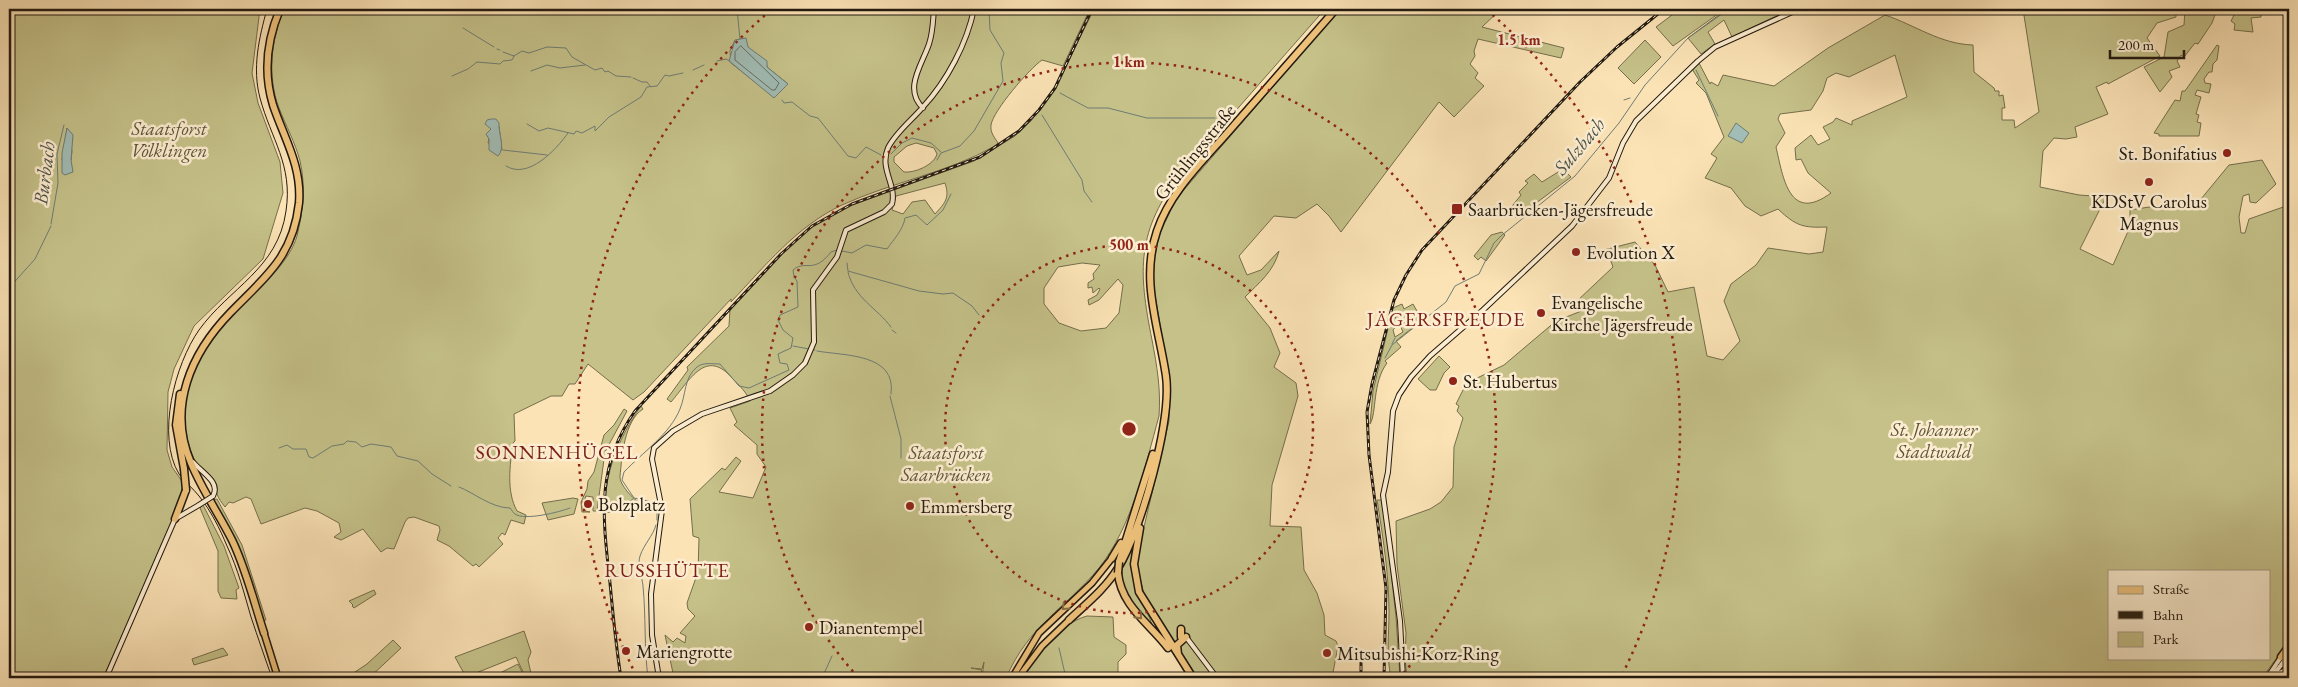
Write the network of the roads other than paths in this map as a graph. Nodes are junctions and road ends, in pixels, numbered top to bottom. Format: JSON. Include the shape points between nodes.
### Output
{"nodes":[{"id":1,"x":278,"y":9,"type":"edge"},
{"id":2,"x":934,"y":9,"type":"edge"},
{"id":3,"x":974,"y":9,"type":"edge"},
{"id":4,"x":1331,"y":9,"type":"edge"},
{"id":5,"x":1336,"y":9,"type":"edge"},
{"id":6,"x":1798,"y":9,"type":"edge"},
{"id":7,"x":923,"y":108,"type":"junction"},
{"id":8,"x":181,"y":389,"type":"junction"},
{"id":9,"x":184,"y":444,"type":"junction"},
{"id":10,"x":191,"y":460,"type":"junction"},
{"id":11,"x":1147,"y":490,"type":"junction"},
{"id":12,"x":1137,"y":502,"type":"junction"},
{"id":13,"x":187,"y":512,"type":"junction"},
{"id":14,"x":175,"y":519,"type":"junction"},
{"id":15,"x":163,"y":545,"type":"junction"},
{"id":16,"x":1112,"y":558,"type":"joint"},
{"id":17,"x":1069,"y":620,"type":"joint"},
{"id":18,"x":1181,"y":629,"type":"dead end"},
{"id":19,"x":262,"y":634,"type":"junction"},
{"id":20,"x":1183,"y":637,"type":"junction"},
{"id":21,"x":1167,"y":640,"type":"junction"},
{"id":22,"x":2289,"y":646,"type":"edge"},
{"id":23,"x":1180,"y":659,"type":"junction"},
{"id":24,"x":2286,"y":661,"type":"edge"},
{"id":25,"x":106,"y":678,"type":"edge"},
{"id":26,"x":277,"y":678,"type":"edge"},
{"id":27,"x":659,"y":678,"type":"edge"},
{"id":28,"x":1012,"y":678,"type":"edge"},
{"id":29,"x":1018,"y":678,"type":"edge"},
{"id":30,"x":1188,"y":678,"type":"edge"},
{"id":31,"x":1192,"y":678,"type":"edge"},
{"id":32,"x":1217,"y":678,"type":"edge"},
{"id":33,"x":1403,"y":678,"type":"edge"},
{"id":34,"x":2267,"y":678,"type":"edge"},
{"id":35,"x":2272,"y":678,"type":"edge"}],
"edges":[{"from":1,"to":8,"type":"highway","via":[[266,43],[264,78],[270,105],[293,167],[296,196],[286,242],[270,268],[202,339],[190,360]]},
{"from":1,"to":9,"type":"highway","via":[[269,43],[267,74],[273,103],[297,168],[299,196],[296,215],[287,246],[276,266],[218,325],[193,362],[182,404]]},
{"from":2,"to":7,"type":"main road","via":[[931,37],[913,89],[916,102]]},
{"from":3,"to":7,"type":"main road","via":[[954,62]]},
{"from":4,"to":12,"type":"highway","via":[[1179,184],[1156,222],[1148,253],[1146,283],[1164,396],[1162,423]]},
{"from":5,"to":11,"type":"highway","name":"Grühlingsstraße","via":[[1182,186],[1164,213],[1151,254],[1149,284],[1166,375],[1167,402],[1165,423]]},
{"from":6,"to":33,"type":"main road","via":[[1704,54],[1636,121],[1609,178],[1569,229],[1410,377],[1394,407],[1385,501],[1401,629]]},
{"from":7,"to":27,"type":"main road","via":[[890,143],[887,152],[885,167],[893,198],[890,208],[846,230],[837,257],[813,290],[814,342],[804,363],[770,391],[702,414],[654,448],[652,459],[662,504],[651,594],[652,635]]},
{"from":8,"to":9,"type":"highway","via":[[179,417]]},
{"from":8,"to":14,"type":"highway","bridge":true,"via":[[176,425],[186,490]]},
{"from":9,"to":10,"type":"highway"},
{"from":9,"to":19,"type":"highway","via":[[195,478],[233,550]]},
{"from":10,"to":13,"type":"main road","bridge":true,"via":[[216,489],[213,496]]},
{"from":10,"to":19,"type":"highway","via":[[236,549]]},
{"from":11,"to":17,"type":"highway","via":[[1132,542],[1117,570]]},
{"from":11,"to":21,"type":"highway","via":[[1135,555],[1136,580],[1142,599]]},
{"from":12,"to":16,"type":"highway"},
{"from":12,"to":30,"type":"highway","one_way":true,"bridge":true,"via":[[1119,562],[1122,590]]},
{"from":13,"to":14,"type":"main road"},
{"from":13,"to":15,"type":"main road"},
{"from":14,"to":15,"type":"main road"},
{"from":15,"to":25,"type":"main road"},
{"from":16,"to":28,"type":"main road","one_way":true,"via":[[1089,586],[1039,633]]},
{"from":17,"to":29,"type":"main road","via":[[1042,646]]},
{"from":18,"to":20,"type":"highway"},
{"from":19,"to":26,"type":"main road"},
{"from":20,"to":21,"type":"highway"},
{"from":20,"to":23,"type":"highway","via":[[1177,645]]},
{"from":20,"to":32,"type":"main road"},
{"from":21,"to":23,"type":"highway"},
{"from":22,"to":24,"type":"highway"},
{"from":23,"to":31,"type":"highway"},
{"from":24,"to":34,"type":"main road"},
{"from":24,"to":35,"type":"main road"},
{"from":24,"to":35,"type":"main road"}]}
